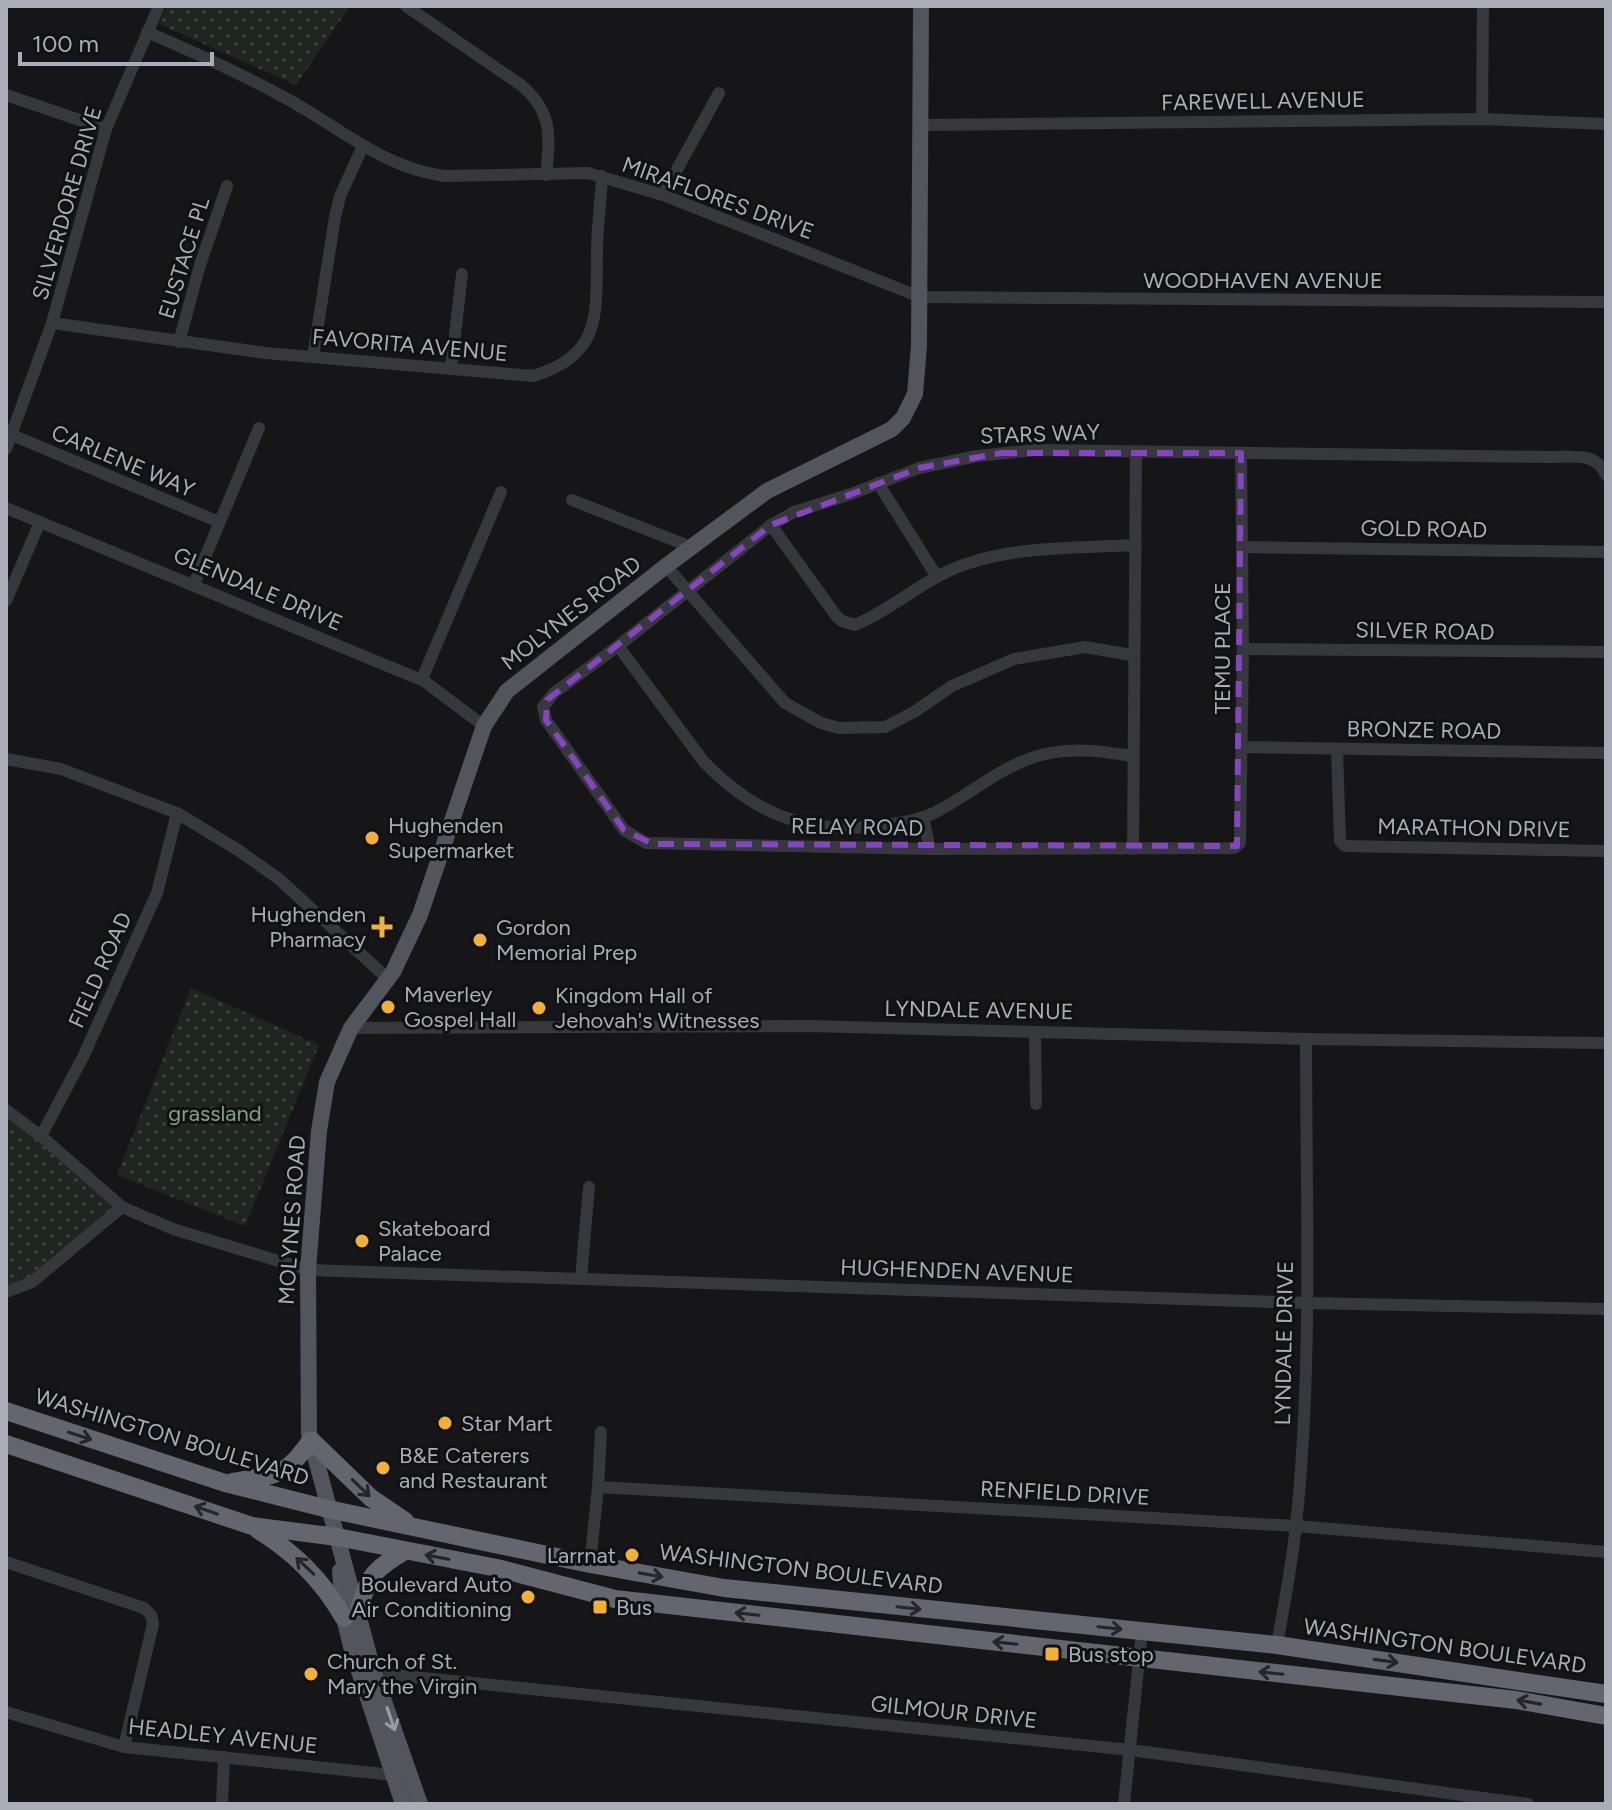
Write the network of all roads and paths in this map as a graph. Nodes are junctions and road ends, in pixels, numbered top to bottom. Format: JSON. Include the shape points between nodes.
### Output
{"nodes":[{"id":1,"x":159,"y":6,"type":"edge"},
{"id":2,"x":406,"y":6,"type":"edge"},
{"id":3,"x":921,"y":6,"type":"edge"},
{"id":4,"x":1483,"y":6,"type":"edge"},
{"id":5,"x":147,"y":32,"type":"junction"},
{"id":6,"x":719,"y":93,"type":"dead end"},
{"id":7,"x":6,"y":95,"type":"edge"},
{"id":8,"x":1482,"y":119,"type":"junction"},
{"id":9,"x":1606,"y":124,"type":"edge"},
{"id":10,"x":921,"y":125,"type":"junction"},
{"id":11,"x":106,"y":129,"type":"junction"},
{"id":12,"x":363,"y":146,"type":"junction"},
{"id":13,"x":546,"y":175,"type":"junction"},
{"id":14,"x":602,"y":176,"type":"junction"},
{"id":15,"x":227,"y":186,"type":"dead end"},
{"id":16,"x":663,"y":195,"type":"junction"},
{"id":17,"x":462,"y":274,"type":"dead end"},
{"id":18,"x":920,"y":297,"type":"junction"},
{"id":19,"x":1606,"y":302,"type":"edge"},
{"id":20,"x":52,"y":323,"type":"junction"},
{"id":21,"x":179,"y":342,"type":"junction"},
{"id":22,"x":313,"y":357,"type":"junction"},
{"id":23,"x":451,"y":369,"type":"junction"},
{"id":24,"x":259,"y":428,"type":"dead end"},
{"id":25,"x":12,"y":435,"type":"junction"},
{"id":26,"x":6,"y":449,"type":"edge"},
{"id":27,"x":1136,"y":452,"type":"junction"},
{"id":28,"x":1241,"y":453,"type":"junction"},
{"id":29,"x":1606,"y":475,"type":"edge"},
{"id":30,"x":878,"y":483,"type":"junction"},
{"id":31,"x":501,"y":492,"type":"dead end"},
{"id":32,"x":572,"y":500,"type":"dead end"},
{"id":33,"x":6,"y":508,"type":"edge"},
{"id":34,"x":40,"y":522,"type":"junction"},
{"id":35,"x":219,"y":522,"type":"junction"},
{"id":36,"x":771,"y":525,"type":"junction"},
{"id":37,"x":1136,"y":545,"type":"junction"},
{"id":38,"x":691,"y":547,"type":"junction"},
{"id":39,"x":1242,"y":547,"type":"junction"},
{"id":40,"x":1606,"y":552,"type":"edge"},
{"id":41,"x":666,"y":566,"type":"junction"},
{"id":42,"x":937,"y":577,"type":"junction"},
{"id":43,"x":194,"y":584,"type":"junction"},
{"id":44,"x":686,"y":591,"type":"junction"},
{"id":45,"x":6,"y":601,"type":"edge"},
{"id":46,"x":618,"y":646,"type":"junction"},
{"id":47,"x":1243,"y":649,"type":"junction"},
{"id":48,"x":1606,"y":652,"type":"edge"},
{"id":49,"x":1132,"y":655,"type":"junction"},
{"id":50,"x":422,"y":679,"type":"junction"},
{"id":51,"x":543,"y":707,"type":"joint"},
{"id":52,"x":484,"y":726,"type":"junction"},
{"id":53,"x":1241,"y":747,"type":"junction"},
{"id":54,"x":1337,"y":749,"type":"junction"},
{"id":55,"x":1606,"y":753,"type":"edge"},
{"id":56,"x":1132,"y":756,"type":"junction"},
{"id":57,"x":6,"y":759,"type":"edge"},
{"id":58,"x":177,"y":813,"type":"junction"},
{"id":59,"x":923,"y":817,"type":"junction"},
{"id":60,"x":786,"y":819,"type":"junction"},
{"id":61,"x":1240,"y":843,"type":"joint"},
{"id":62,"x":791,"y":846,"type":"junction"},
{"id":63,"x":930,"y":849,"type":"junction"},
{"id":64,"x":1133,"y":849,"type":"junction"},
{"id":65,"x":1606,"y":851,"type":"edge"},
{"id":66,"x":388,"y":979,"type":"junction"},
{"id":67,"x":351,"y":1028,"type":"junction"},
{"id":68,"x":1035,"y":1032,"type":"junction"},
{"id":69,"x":1306,"y":1039,"type":"junction"},
{"id":70,"x":1606,"y":1043,"type":"edge"},
{"id":71,"x":1036,"y":1104,"type":"dead end"},
{"id":72,"x":6,"y":1110,"type":"edge"},
{"id":73,"x":41,"y":1136,"type":"junction"},
{"id":74,"x":589,"y":1187,"type":"dead end"},
{"id":75,"x":122,"y":1207,"type":"junction"},
{"id":76,"x":308,"y":1270,"type":"junction"},
{"id":77,"x":581,"y":1278,"type":"junction"},
{"id":78,"x":6,"y":1292,"type":"edge"},
{"id":79,"x":1306,"y":1303,"type":"junction"},
{"id":80,"x":1606,"y":1309,"type":"edge"},
{"id":81,"x":6,"y":1411,"type":"edge"},
{"id":82,"x":601,"y":1432,"type":"dead end"},
{"id":83,"x":311,"y":1440,"type":"junction"},
{"id":84,"x":6,"y":1444,"type":"edge"},
{"id":85,"x":225,"y":1483,"type":"junction"},
{"id":86,"x":598,"y":1487,"type":"junction"},
{"id":87,"x":328,"y":1509,"type":"junction"},
{"id":88,"x":252,"y":1526,"type":"junction"},
{"id":89,"x":1296,"y":1526,"type":"junction"},
{"id":90,"x":418,"y":1529,"type":"junction"},
{"id":91,"x":337,"y":1537,"type":"junction"},
{"id":92,"x":405,"y":1551,"type":"junction"},
{"id":93,"x":1606,"y":1552,"type":"edge"},
{"id":94,"x":6,"y":1562,"type":"edge"},
{"id":95,"x":590,"y":1564,"type":"junction"},
{"id":96,"x":351,"y":1614,"type":"junction"},
{"id":97,"x":1142,"y":1631,"type":"junction"},
{"id":98,"x":1277,"y":1645,"type":"junction"},
{"id":99,"x":1138,"y":1657,"type":"junction"},
{"id":100,"x":374,"y":1673,"type":"junction"},
{"id":101,"x":1606,"y":1694,"type":"edge"},
{"id":102,"x":6,"y":1712,"type":"edge"},
{"id":103,"x":1606,"y":1716,"type":"edge"},
{"id":104,"x":124,"y":1747,"type":"junction"},
{"id":105,"x":1131,"y":1750,"type":"junction"},
{"id":106,"x":224,"y":1757,"type":"junction"},
{"id":107,"x":393,"y":1775,"type":"junction"},
{"id":108,"x":222,"y":1804,"type":"edge"},
{"id":109,"x":403,"y":1804,"type":"edge"},
{"id":110,"x":420,"y":1804,"type":"edge"},
{"id":111,"x":1124,"y":1804,"type":"edge"},
{"id":112,"x":1528,"y":1804,"type":"edge"}],
"edges":[{"from":1,"to":5,"type":"street","name":"SILVERDORE DRIVE"},
{"from":2,"to":13,"type":"street","via":[[537,99],[549,144]]},
{"from":3,"to":10,"type":"main road","name":"MOLYNES ROAD"},
{"from":4,"to":8,"type":"street"},
{"from":5,"to":11,"type":"street","name":"SILVERDORE DRIVE"},
{"from":5,"to":12,"type":"street","name":"MIRAFLORES DRIVE","via":[[251,80]]},
{"from":6,"to":16,"type":"street"},
{"from":7,"to":11,"type":"street"},
{"from":8,"to":9,"type":"street","name":"FAREWELL AVENUE"},
{"from":8,"to":10,"type":"street","name":"FAREWELL AVENUE"},
{"from":10,"to":18,"type":"main road","name":"MOLYNES ROAD"},
{"from":11,"to":20,"type":"street","name":"SILVERDORE DRIVE"},
{"from":12,"to":13,"type":"street","name":"MIRAFLORES DRIVE","via":[[421,173]]},
{"from":12,"to":22,"type":"street","via":[[335,217]]},
{"from":13,"to":14,"type":"street","name":"MIRAFLORES DRIVE"},
{"from":14,"to":16,"type":"street","name":"MIRAFLORES DRIVE"},
{"from":14,"to":23,"type":"street","name":"FAVORITA AVENUE","via":[[598,292],[586,343],[573,358],[533,376]]},
{"from":15,"to":21,"type":"street","name":"EUSTACE PL"},
{"from":16,"to":18,"type":"street","name":"MIRAFLORES DRIVE"},
{"from":17,"to":23,"type":"street"},
{"from":18,"to":19,"type":"street","name":"WOODHAVEN AVENUE"},
{"from":18,"to":38,"type":"main road","name":"MOLYNES ROAD","via":[[915,394],[903,418],[892,429],[767,491]]},
{"from":20,"to":21,"type":"street","name":"FAVORITA AVENUE"},
{"from":20,"to":25,"type":"street"},
{"from":21,"to":22,"type":"street","name":"FAVORITA AVENUE"},
{"from":22,"to":23,"type":"street","name":"FAVORITA AVENUE"},
{"from":24,"to":35,"type":"street"},
{"from":25,"to":26,"type":"street"},
{"from":25,"to":35,"type":"street","name":"CARLENE WAY"},
{"from":27,"to":28,"type":"street","name":"STARS WAY"},
{"from":27,"to":30,"type":"street","name":"STARS WAY","via":[[1035,450],[977,456]]},
{"from":27,"to":37,"type":"street"},
{"from":28,"to":29,"type":"street","name":"STARS WAY","via":[[1585,458],[1599,463]]},
{"from":28,"to":39,"type":"street","name":"TEMU PLACE"},
{"from":30,"to":36,"type":"street","name":"STARS WAY"},
{"from":30,"to":42,"type":"street"},
{"from":31,"to":50,"type":"street"},
{"from":32,"to":38,"type":"street"},
{"from":33,"to":34,"type":"street","name":"GLENDALE DRIVE"},
{"from":34,"to":43,"type":"street","name":"GLENDALE DRIVE"},
{"from":34,"to":45,"type":"street"},
{"from":35,"to":43,"type":"street"},
{"from":36,"to":42,"type":"street","via":[[837,617],[848,624],[863,621]]},
{"from":36,"to":44,"type":"street","name":"STARS WAY"},
{"from":37,"to":42,"type":"street","via":[[1005,555]]},
{"from":37,"to":49,"type":"street"},
{"from":38,"to":41,"type":"main road","name":"MOLYNES ROAD"},
{"from":39,"to":40,"type":"street","name":"GOLD ROAD"},
{"from":39,"to":47,"type":"street","name":"TEMU PLACE"},
{"from":41,"to":44,"type":"street"},
{"from":41,"to":52,"type":"main road","name":"MOLYNES ROAD","via":[[520,678]]},
{"from":43,"to":50,"type":"street","name":"GLENDALE DRIVE"},
{"from":44,"to":46,"type":"street","name":"STARS WAY"},
{"from":44,"to":49,"type":"street","via":[[785,703],[839,728],[885,727],[952,686],[1014,659],[1085,647]]},
{"from":46,"to":51,"type":"street","name":"STARS WAY"},
{"from":46,"to":60,"type":"street","via":[[704,762],[734,790]]},
{"from":47,"to":48,"type":"street","name":"SILVER ROAD"},
{"from":47,"to":53,"type":"street","name":"TEMU PLACE"},
{"from":49,"to":56,"type":"street"},
{"from":50,"to":52,"type":"street","name":"GLENDALE DRIVE"},
{"from":51,"to":62,"type":"street","name":"RELAY ROAD","via":[[546,720],[624,830],[640,841]]},
{"from":52,"to":66,"type":"main road","name":"MOLYNES ROAD","via":[[420,915]]},
{"from":53,"to":54,"type":"street","name":"BRONZE ROAD"},
{"from":53,"to":61,"type":"street","name":"TEMU PLACE"},
{"from":54,"to":55,"type":"street","name":"BRONZE ROAD"},
{"from":54,"to":65,"type":"street","name":"MARATHON DRIVE","via":[[1345,846]]},
{"from":56,"to":59,"type":"street","via":[[1092,749],[1039,755]]},
{"from":56,"to":64,"type":"street"},
{"from":57,"to":58,"type":"street","via":[[61,769]]},
{"from":58,"to":66,"type":"street","via":[[279,879]]},
{"from":58,"to":73,"type":"street","name":"FIELD ROAD","via":[[157,893]]},
{"from":59,"to":60,"type":"street","via":[[853,828]]},
{"from":59,"to":63,"type":"street"},
{"from":60,"to":62,"type":"street"},
{"from":61,"to":64,"type":"street","name":"RELAY ROAD","via":[[1234,848]]},
{"from":62,"to":63,"type":"street","name":"RELAY ROAD"},
{"from":63,"to":64,"type":"street","name":"RELAY ROAD"},
{"from":66,"to":67,"type":"main road","name":"MOLYNES ROAD"},
{"from":67,"to":68,"type":"street","name":"LYNDALE AVENUE","via":[[808,1026]]},
{"from":67,"to":76,"type":"main road","name":"MOLYNES ROAD","via":[[327,1082]]},
{"from":68,"to":69,"type":"street","name":"LYNDALE AVENUE"},
{"from":68,"to":71,"type":"street"},
{"from":69,"to":70,"type":"street","name":"LYNDALE AVENUE"},
{"from":69,"to":79,"type":"street","name":"LYNDALE DRIVE"},
{"from":72,"to":73,"type":"street","name":"HUGHENDEN AVENUE"},
{"from":73,"to":75,"type":"street","name":"HUGHENDEN AVENUE"},
{"from":74,"to":77,"type":"street"},
{"from":75,"to":76,"type":"street","name":"HUGHENDEN AVENUE","via":[[173,1229]]},
{"from":75,"to":78,"type":"street","via":[[32,1282]]},
{"from":76,"to":77,"type":"street","name":"HUGHENDEN AVENUE"},
{"from":76,"to":83,"type":"main road","name":"MOLYNES ROAD"},
{"from":77,"to":79,"type":"street","name":"HUGHENDEN AVENUE"},
{"from":79,"to":80,"type":"street","name":"HUGHENDEN AVENUE"},
{"from":79,"to":89,"type":"street","name":"LYNDALE DRIVE"},
{"from":81,"to":85,"type":"highway","name":"WASHINGTON BOULEVARD","one_way":true},
{"from":82,"to":86,"type":"street"},
{"from":83,"to":85,"type":"highway","via":[[284,1471]]},
{"from":83,"to":87,"type":"main road","name":"MOLYNES ROAD"},
{"from":83,"to":90,"type":"highway","one_way":true,"via":[[371,1498]]},
{"from":88,"to":84,"type":"highway","name":"WASHINGTON BOULEVARD","one_way":true},
{"from":85,"to":87,"type":"highway","name":"WASHINGTON BOULEVARD"},
{"from":86,"to":89,"type":"street","name":"RENFIELD DRIVE"},
{"from":86,"to":95,"type":"street"},
{"from":87,"to":90,"type":"highway","name":"WASHINGTON BOULEVARD"},
{"from":87,"to":91,"type":"main road","name":"MOLYNES ROAD"},
{"from":88,"to":91,"type":"highway","name":"WASHINGTON BOULEVARD"},
{"from":96,"to":88,"type":"highway","one_way":true,"via":[[302,1563]]},
{"from":89,"to":93,"type":"street","name":"RENFIELD DRIVE"},
{"from":89,"to":98,"type":"street","name":"LYNDALE DRIVE"},
{"from":90,"to":95,"type":"highway","name":"WASHINGTON BOULEVARD"},
{"from":91,"to":92,"type":"highway","name":"WASHINGTON BOULEVARD"},
{"from":91,"to":96,"type":"main road","name":"MOLYNES ROAD"},
{"from":92,"to":96,"type":"highway","via":[[376,1569]]},
{"from":99,"to":92,"type":"highway","name":"WASHINGTON BOULEVARD","one_way":true,"via":[[615,1599]]},
{"from":94,"to":104,"type":"street","via":[[144,1608],[151,1615]]},
{"from":95,"to":97,"type":"highway","name":"WASHINGTON BOULEVARD","one_way":true,"via":[[724,1588]]},
{"from":96,"to":100,"type":"main road","name":"MOLYNES ROAD"},
{"from":96,"to":107,"type":"main road","name":"MOLYNES ROAD","via":[[352,1650]]},
{"from":97,"to":98,"type":"highway","name":"WASHINGTON BOULEVARD"},
{"from":97,"to":99,"type":"street"},
{"from":98,"to":101,"type":"highway","name":"WASHINGTON BOULEVARD","one_way":true},
{"from":103,"to":99,"type":"highway","name":"WASHINGTON BOULEVARD","one_way":true,"via":[[1516,1700]]},
{"from":99,"to":105,"type":"street"},
{"from":100,"to":105,"type":"street","name":"GILMOUR DRIVE"},
{"from":100,"to":110,"type":"main road","name":"MOLYNES ROAD","one_way":true},
{"from":102,"to":104,"type":"street","name":"HEADLEY AVENUE"},
{"from":104,"to":106,"type":"street","name":"HEADLEY AVENUE"},
{"from":105,"to":111,"type":"street"},
{"from":105,"to":112,"type":"street","name":"GILMOUR DRIVE"},
{"from":106,"to":107,"type":"street","name":"HEADLEY AVENUE"},
{"from":106,"to":108,"type":"street"},
{"from":107,"to":109,"type":"main road","name":"MOLYNES ROAD"}]}
